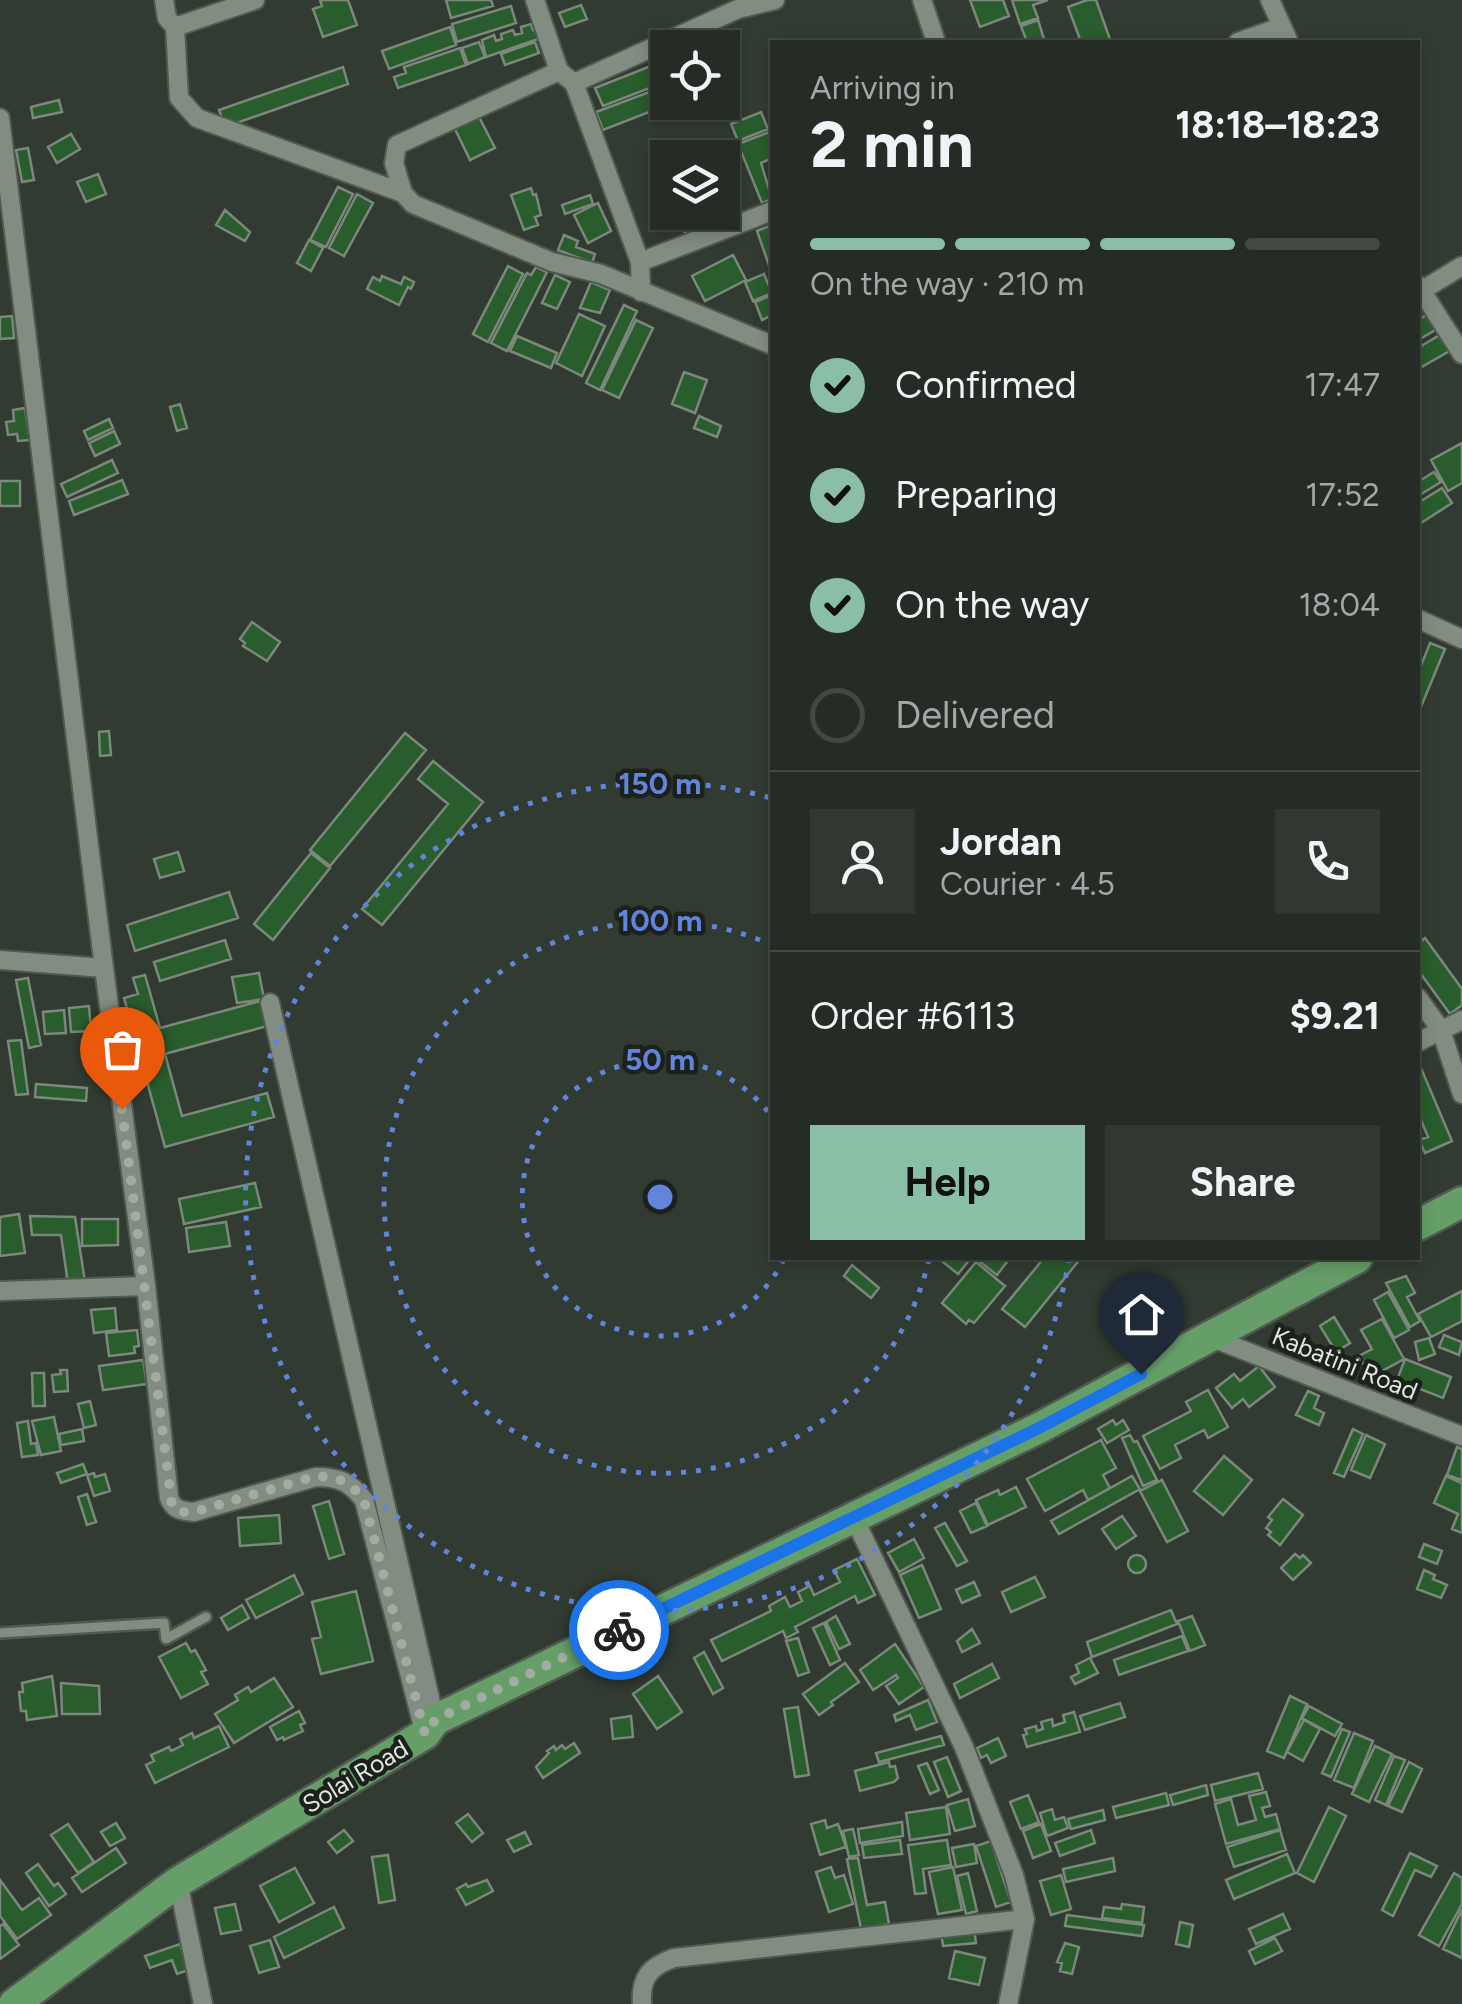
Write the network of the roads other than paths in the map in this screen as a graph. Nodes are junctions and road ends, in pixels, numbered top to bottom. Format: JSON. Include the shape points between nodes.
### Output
{"nodes":[{"id":1,"x":164,"y":0,"type":"edge"},
{"id":2,"x":255,"y":0,"type":"edge"},
{"id":3,"x":535,"y":0,"type":"edge"},
{"id":4,"x":774,"y":0,"type":"edge"},
{"id":5,"x":922,"y":0,"type":"edge"},
{"id":6,"x":1270,"y":0,"type":"edge"},
{"id":7,"x":175,"y":27,"type":"junction"},
{"id":8,"x":1285,"y":34,"type":"edge"},
{"id":9,"x":935,"y":40,"type":"edge"},
{"id":10,"x":1250,"y":40,"type":"edge"},
{"id":11,"x":559,"y":70,"type":"junction"},
{"id":12,"x":574,"y":83,"type":"junction"},
{"id":13,"x":0,"y":118,"type":"edge"},
{"id":14,"x":403,"y":193,"type":"junction"},
{"id":15,"x":770,"y":212,"type":"edge"},
{"id":16,"x":640,"y":262,"type":"junction"},
{"id":17,"x":1462,"y":266,"type":"edge"},
{"id":18,"x":1420,"y":287,"type":"edge"},
{"id":19,"x":1420,"y":290,"type":"edge"},
{"id":20,"x":641,"y":292,"type":"junction"},
{"id":21,"x":770,"y":344,"type":"edge"},
{"id":22,"x":1462,"y":354,"type":"edge"},
{"id":23,"x":1420,"y":618,"type":"edge"},
{"id":24,"x":1462,"y":639,"type":"edge"},
{"id":25,"x":0,"y":960,"type":"edge"},
{"id":26,"x":104,"y":968,"type":"junction"},
{"id":27,"x":1420,"y":1001,"type":"edge"},
{"id":28,"x":270,"y":1003,"type":"dead end"},
{"id":29,"x":1462,"y":1020,"type":"edge"},
{"id":30,"x":1441,"y":1030,"type":"junction"},
{"id":31,"x":1420,"y":1041,"type":"edge"},
{"id":32,"x":1462,"y":1094,"type":"edge"},
{"id":33,"x":1462,"y":1202,"type":"edge"},
{"id":34,"x":1420,"y":1225,"type":"edge"},
{"id":35,"x":1353,"y":1260,"type":"edge"},
{"id":36,"x":146,"y":1286,"type":"junction"},
{"id":37,"x":0,"y":1291,"type":"edge"},
{"id":38,"x":1210,"y":1337,"type":"junction"},
{"id":39,"x":1462,"y":1436,"type":"edge"},
{"id":40,"x":854,"y":1518,"type":"junction"},
{"id":41,"x":206,"y":1617,"type":"dead end"},
{"id":42,"x":0,"y":1633,"type":"edge"},
{"id":43,"x":430,"y":1727,"type":"junction"},
{"id":44,"x":178,"y":1882,"type":"junction"},
{"id":45,"x":1025,"y":1919,"type":"junction"},
{"id":46,"x":14,"y":2004,"type":"edge"},
{"id":47,"x":203,"y":2004,"type":"edge"},
{"id":48,"x":642,"y":2004,"type":"edge"},
{"id":49,"x":1008,"y":2004,"type":"edge"}],
"edges":[{"from":1,"to":7,"type":"street"},
{"from":2,"to":7,"type":"street"},
{"from":3,"to":11,"type":"street"},
{"from":4,"to":12,"type":"street","via":[[738,9]]},
{"from":5,"to":9,"type":"street"},
{"from":6,"to":8,"type":"street"},
{"from":7,"to":14,"type":"street","via":[[179,98],[197,118]]},
{"from":8,"to":10,"type":"street"},
{"from":11,"to":12,"type":"street"},
{"from":11,"to":14,"type":"street","via":[[396,144]]},
{"from":12,"to":16,"type":"street"},
{"from":13,"to":26,"type":"street"},
{"from":14,"to":20,"type":"street","via":[[414,204],[552,262]]},
{"from":15,"to":16,"type":"street"},
{"from":16,"to":20,"type":"street"},
{"from":17,"to":18,"type":"street"},
{"from":19,"to":22,"type":"street"},
{"from":20,"to":21,"type":"street"},
{"from":23,"to":24,"type":"street"},
{"from":25,"to":26,"type":"street"},
{"from":26,"to":36,"type":"street"},
{"from":27,"to":30,"type":"street"},
{"from":28,"to":43,"type":"street"},
{"from":29,"to":30,"type":"street"},
{"from":30,"to":31,"type":"street"},
{"from":30,"to":32,"type":"street"},
{"from":33,"to":34,"type":"highway"},
{"from":35,"to":38,"type":"highway","name":"Solai Road"},
{"from":36,"to":37,"type":"street"},
{"from":36,"to":43,"type":"street","via":[[172,1506],[194,1512],[316,1476],[352,1484],[364,1500]]},
{"from":38,"to":39,"type":"street","name":"Kabatini Road"},
{"from":38,"to":40,"type":"highway","name":"Solai Road"},
{"from":40,"to":43,"type":"highway","name":"Solai Road"},
{"from":40,"to":45,"type":"street","via":[[964,1747]]},
{"from":41,"to":42,"type":"lane","via":[[166,1639],[164,1623]]},
{"from":43,"to":44,"type":"highway","name":"Solai Road"},
{"from":44,"to":46,"type":"highway","name":"Solai Road"},
{"from":44,"to":47,"type":"street"},
{"from":45,"to":48,"type":"street","via":[[674,1958],[644,1978]]},
{"from":45,"to":49,"type":"street"}]}
